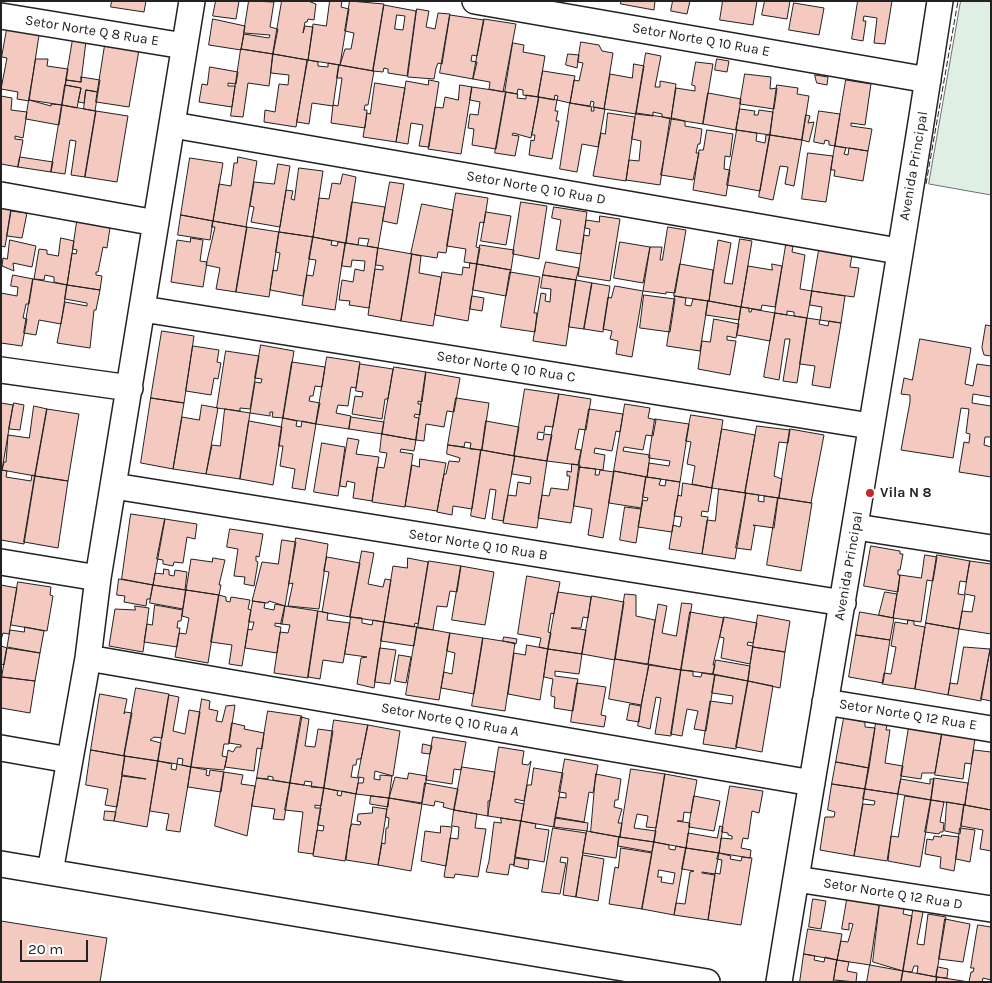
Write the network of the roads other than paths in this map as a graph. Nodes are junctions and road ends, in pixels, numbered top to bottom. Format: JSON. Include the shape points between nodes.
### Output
{"nodes":[{"id":1,"x":192,"y":1,"type":"edge"},
{"id":2,"x":475,"y":1,"type":"edge"},
{"id":3,"x":940,"y":1,"type":"edge"},
{"id":4,"x":1,"y":16,"type":"edge"},
{"id":5,"x":184,"y":46,"type":"junction"},
{"id":6,"x":928,"y":80,"type":"junction"},
{"id":7,"x":173,"y":125,"type":"junction"},
{"id":8,"x":1,"y":195,"type":"edge"},
{"id":9,"x":156,"y":223,"type":"junction"},
{"id":10,"x":898,"y":251,"type":"junction"},
{"id":11,"x":143,"y":309,"type":"junction"},
{"id":12,"x":1,"y":370,"type":"edge"},
{"id":13,"x":130,"y":388,"type":"junction"},
{"id":14,"x":870,"y":426,"type":"junction"},
{"id":15,"x":114,"y":486,"type":"junction"},
{"id":16,"x":856,"y":527,"type":"junction"},
{"id":17,"x":991,"y":548,"type":"edge"},
{"id":18,"x":1,"y":562,"type":"edge"},
{"id":19,"x":98,"y":578,"type":"junction"},
{"id":20,"x":843,"y":604,"type":"junction"},
{"id":21,"x":88,"y":658,"type":"junction"},
{"id":22,"x":825,"y":702,"type":"junction"},
{"id":23,"x":991,"y":729,"type":"edge"},
{"id":24,"x":1,"y":748,"type":"edge"},
{"id":25,"x":69,"y":760,"type":"junction"},
{"id":26,"x":812,"y":783,"type":"junction"},
{"id":27,"x":1,"y":864,"type":"edge"},
{"id":28,"x":50,"y":872,"type":"junction"},
{"id":29,"x":796,"y":879,"type":"junction"},
{"id":30,"x":991,"y":909,"type":"edge"},
{"id":31,"x":707,"y":982,"type":"edge"},
{"id":32,"x":779,"y":982,"type":"edge"}],
"edges":[{"from":1,"to":5,"type":"street"},
{"from":2,"to":6,"type":"street","name":"Setor Norte Q 10 Rua E"},
{"from":3,"to":6,"type":"street","name":"Avenida Principal"},
{"from":4,"to":5,"type":"street","name":"Setor Norte Q 8 Rua E"},
{"from":5,"to":7,"type":"street"},
{"from":6,"to":10,"type":"street","name":"Avenida Principal"},
{"from":7,"to":9,"type":"street"},
{"from":7,"to":10,"type":"street","name":"Setor Norte Q 10 Rua D"},
{"from":8,"to":9,"type":"street"},
{"from":9,"to":11,"type":"street"},
{"from":10,"to":14,"type":"street","name":"Avenida Principal"},
{"from":11,"to":13,"type":"street"},
{"from":11,"to":14,"type":"street","name":"Setor Norte Q 10 Rua C"},
{"from":12,"to":13,"type":"street"},
{"from":13,"to":15,"type":"street"},
{"from":14,"to":16,"type":"street","name":"Avenida Principal"},
{"from":15,"to":19,"type":"street"},
{"from":15,"to":20,"type":"street","name":"Setor Norte Q 10 Rua B"},
{"from":16,"to":17,"type":"street"},
{"from":16,"to":20,"type":"street","name":"Avenida Principal"},
{"from":18,"to":19,"type":"street"},
{"from":19,"to":21,"type":"street"},
{"from":20,"to":22,"type":"street","name":"Avenida Principal"},
{"from":21,"to":25,"type":"street"},
{"from":21,"to":26,"type":"street","name":"Setor Norte Q 10 Rua A"},
{"from":22,"to":23,"type":"street","name":"Setor Norte Q 12 Rua E"},
{"from":22,"to":26,"type":"street","name":"Avenida Principal"},
{"from":24,"to":25,"type":"street"},
{"from":25,"to":28,"type":"street"},
{"from":26,"to":29,"type":"street","name":"Avenida Principal"},
{"from":27,"to":28,"type":"street"},
{"from":28,"to":31,"type":"street"},
{"from":29,"to":30,"type":"street","name":"Setor Norte Q 12 Rua D"},
{"from":29,"to":32,"type":"street","name":"Avenida Principal"}]}
